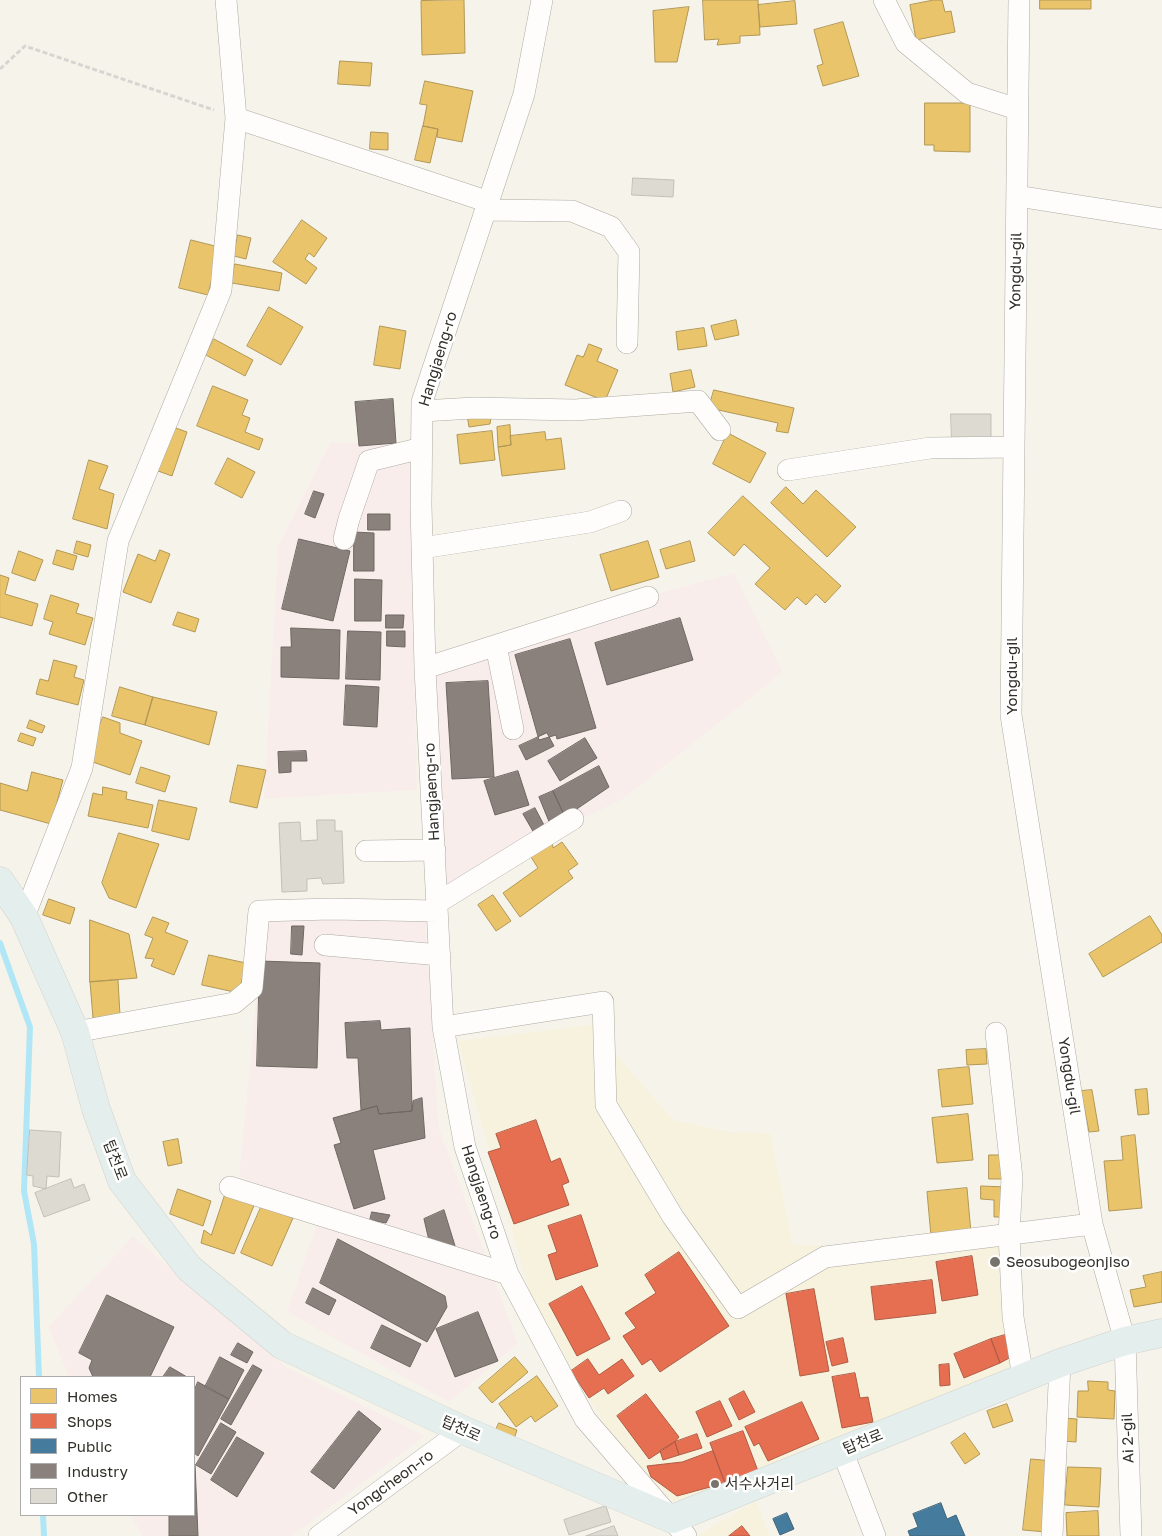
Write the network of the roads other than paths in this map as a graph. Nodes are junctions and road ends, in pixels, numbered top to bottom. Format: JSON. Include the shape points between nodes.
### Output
{"nodes":[{"id":1,"x":226,"y":0,"type":"edge"},
{"id":2,"x":542,"y":0,"type":"edge"},
{"id":3,"x":884,"y":0,"type":"edge"},
{"id":4,"x":1019,"y":0,"type":"edge"},
{"id":5,"x":1017,"y":109,"type":"junction"},
{"id":6,"x":236,"y":118,"type":"junction"},
{"id":7,"x":1017,"y":196,"type":"junction"},
{"id":8,"x":487,"y":206,"type":"junction"},
{"id":9,"x":1162,"y":219,"type":"edge"},
{"id":10,"x":627,"y":343,"type":"dead end"},
{"id":11,"x":422,"y":411,"type":"junction"},
{"id":12,"x":720,"y":430,"type":"dead end"},
{"id":13,"x":1014,"y":447,"type":"junction"},
{"id":14,"x":422,"y":448,"type":"junction"},
{"id":15,"x":788,"y":470,"type":"dead end"},
{"id":16,"x":621,"y":511,"type":"dead end"},
{"id":17,"x":344,"y":539,"type":"dead end"},
{"id":18,"x":422,"y":548,"type":"junction"},
{"id":19,"x":648,"y":597,"type":"dead end"},
{"id":20,"x":496,"y":646,"type":"junction"},
{"id":21,"x":426,"y":668,"type":"junction"},
{"id":22,"x":513,"y":729,"type":"dead end"},
{"id":23,"x":574,"y":819,"type":"dead end"},
{"id":24,"x":435,"y":850,"type":"junction"},
{"id":25,"x":366,"y":851,"type":"dead end"},
{"id":26,"x":0,"y":880,"type":"edge"},
{"id":27,"x":437,"y":907,"type":"junction"},
{"id":28,"x":24,"y":917,"type":"junction"},
{"id":29,"x":325,"y":946,"type":"dead end"},
{"id":30,"x":440,"y":956,"type":"junction"},
{"id":31,"x":443,"y":1027,"type":"junction"},
{"id":32,"x":75,"y":1032,"type":"junction"},
{"id":33,"x":996,"y":1033,"type":"dead end"},
{"id":34,"x":230,"y":1187,"type":"dead end"},
{"id":35,"x":1092,"y":1224,"type":"junction"},
{"id":36,"x":1009,"y":1234,"type":"junction"},
{"id":37,"x":508,"y":1274,"type":"junction"},
{"id":38,"x":1162,"y":1334,"type":"edge"},
{"id":39,"x":1125,"y":1341,"type":"junction"},
{"id":40,"x":1060,"y":1362,"type":"junction"},
{"id":41,"x":1023,"y":1378,"type":"junction"},
{"id":42,"x":463,"y":1430,"type":"junction"},
{"id":43,"x":842,"y":1450,"type":"junction"},
{"id":44,"x":679,"y":1527,"type":"edge"},
{"id":45,"x":319,"y":1536,"type":"edge"},
{"id":46,"x":875,"y":1536,"type":"edge"},
{"id":47,"x":1052,"y":1536,"type":"edge"},
{"id":48,"x":1131,"y":1536,"type":"edge"}],
"edges":[{"from":1,"to":6,"type":"street"},
{"from":2,"to":8,"type":"street","name":"Hangjaeng-ro","via":[[524,94]]},
{"from":3,"to":5,"type":"street","via":[[906,43],[967,92]]},
{"from":4,"to":5,"type":"street","name":"Yongdu-gil"},
{"from":5,"to":7,"type":"street","name":"Yongdu-gil"},
{"from":6,"to":8,"type":"street"},
{"from":6,"to":28,"type":"street","via":[[221,290],[118,541],[82,768]]},
{"from":7,"to":9,"type":"street"},
{"from":7,"to":13,"type":"street","name":"Yongdu-gil"},
{"from":8,"to":10,"type":"street","via":[[572,211],[611,227],[629,252]]},
{"from":8,"to":11,"type":"street","name":"Hangjaeng-ro","via":[[422,402]]},
{"from":11,"to":12,"type":"street","via":[[474,408],[575,410],[698,401]]},
{"from":11,"to":14,"type":"street","name":"Hangjaeng-ro"},
{"from":13,"to":15,"type":"street","via":[[930,448]]},
{"from":13,"to":35,"type":"street","name":"Yongdu-gil","via":[[1011,715]]},
{"from":14,"to":17,"type":"street","via":[[369,461]]},
{"from":14,"to":18,"type":"street","name":"Hangjaeng-ro"},
{"from":16,"to":18,"type":"street","via":[[590,522]]},
{"from":18,"to":21,"type":"street","name":"Hangjaeng-ro"},
{"from":19,"to":20,"type":"street"},
{"from":20,"to":21,"type":"street"},
{"from":20,"to":22,"type":"street"},
{"from":21,"to":24,"type":"street","name":"Hangjaeng-ro"},
{"from":23,"to":27,"type":"street"},
{"from":24,"to":25,"type":"street"},
{"from":24,"to":27,"type":"street","name":"Hangjaeng-ro"},
{"from":26,"to":28,"type":"main road","name":"탑천로"},
{"from":27,"to":30,"type":"street","name":"Hangjaeng-ro"},
{"from":27,"to":32,"type":"street","via":[[259,911],[252,988],[234,1003]]},
{"from":28,"to":32,"type":"main road","name":"탑천로"},
{"from":29,"to":30,"type":"street"},
{"from":30,"to":31,"type":"street","name":"Hangjaeng-ro"},
{"from":31,"to":36,"type":"street","via":[[603,1002],[606,1105],[673,1217],[738,1308],[825,1257]]},
{"from":31,"to":37,"type":"street","name":"Hangjaeng-ro","via":[[465,1148]]},
{"from":32,"to":42,"type":"main road","name":"탑천로","via":[[96,1109],[122,1181],[189,1268],[282,1344]]},
{"from":33,"to":36,"type":"street","via":[[1012,1178]]},
{"from":34,"to":37,"type":"street"},
{"from":35,"to":36,"type":"street"},
{"from":35,"to":39,"type":"street","name":"Yongdu-gil"},
{"from":36,"to":41,"type":"street","via":[[1013,1317]]},
{"from":37,"to":44,"type":"street","name":"Hangjaeng-ro","via":[[585,1419]]},
{"from":38,"to":39,"type":"main road","name":"탑천로"},
{"from":39,"to":40,"type":"main road","name":"탑천로"},
{"from":39,"to":48,"type":"street","name":"Ai 2-gil"},
{"from":40,"to":41,"type":"main road","name":"탑천로"},
{"from":40,"to":47,"type":"street"},
{"from":41,"to":43,"type":"main road","name":"탑천로"},
{"from":42,"to":44,"type":"main road","name":"탑천로"},
{"from":42,"to":45,"type":"street","name":"Yongcheon-ro"},
{"from":43,"to":44,"type":"main road","name":"탑천로"},
{"from":43,"to":46,"type":"street"}]}
